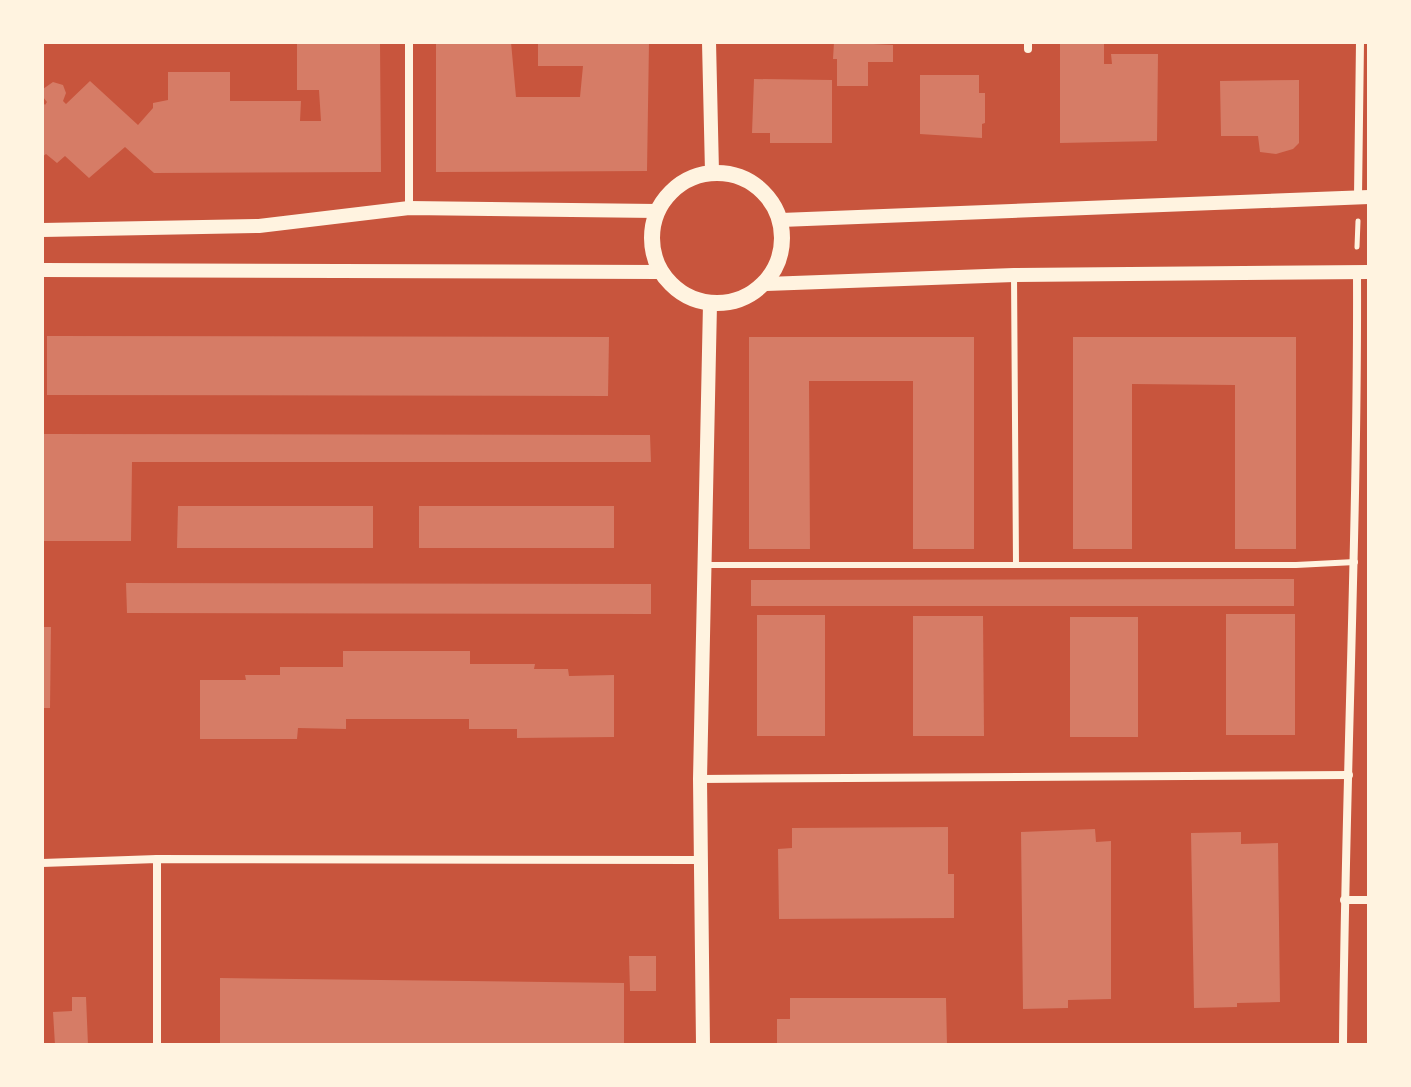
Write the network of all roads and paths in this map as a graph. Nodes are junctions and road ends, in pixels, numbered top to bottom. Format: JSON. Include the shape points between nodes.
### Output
{"nodes":[{"id":1,"x":409,"y":42,"type":"edge"},
{"id":2,"x":709,"y":42,"type":"edge"},
{"id":3,"x":1360,"y":42,"type":"edge"},
{"id":4,"x":712,"y":172,"type":"junction"},
{"id":5,"x":1364,"y":196,"type":"edge"},
{"id":6,"x":409,"y":208,"type":"junction"},
{"id":7,"x":657,"y":211,"type":"junction"},
{"id":8,"x":781,"y":220,"type":"junction"},
{"id":9,"x":42,"y":230,"type":"edge"},
{"id":10,"x":42,"y":270,"type":"edge"},
{"id":11,"x":660,"y":272,"type":"junction"},
{"id":12,"x":1363,"y":272,"type":"edge"},
{"id":13,"x":1014,"y":275,"type":"junction"},
{"id":14,"x":766,"y":284,"type":"junction"},
{"id":15,"x":710,"y":304,"type":"junction"},
{"id":16,"x":1355,"y":562,"type":"junction"},
{"id":17,"x":1016,"y":564,"type":"junction"},
{"id":18,"x":705,"y":565,"type":"junction"},
{"id":19,"x":1349,"y":775,"type":"junction"},
{"id":20,"x":700,"y":779,"type":"junction"},
{"id":21,"x":157,"y":859,"type":"junction"},
{"id":22,"x":700,"y":860,"type":"junction"},
{"id":23,"x":42,"y":863,"type":"edge"},
{"id":24,"x":1344,"y":900,"type":"junction"},
{"id":25,"x":1369,"y":900,"type":"edge"},
{"id":26,"x":157,"y":1045,"type":"edge"},
{"id":27,"x":703,"y":1045,"type":"edge"},
{"id":28,"x":1343,"y":1045,"type":"edge"}],
"edges":[{"from":1,"to":6,"type":"street"},
{"from":2,"to":4,"type":"street"},
{"from":3,"to":5,"type":"street"},
{"from":4,"to":7,"type":"main road","via":[[684,182]]},
{"from":4,"to":8,"type":"main road","via":[[742,177],[767,194]]},
{"from":5,"to":8,"type":"street"},
{"from":5,"to":12,"type":"path"},
{"from":6,"to":7,"type":"street"},
{"from":6,"to":9,"type":"street","via":[[259,226]]},
{"from":7,"to":11,"type":"main road","via":[[652,232]]},
{"from":8,"to":14,"type":"main road","via":[[782,254]]},
{"from":10,"to":11,"type":"street"},
{"from":11,"to":15,"type":"main road","via":[[681,293]]},
{"from":12,"to":13,"type":"street"},
{"from":12,"to":16,"type":"street"},
{"from":13,"to":14,"type":"street"},
{"from":13,"to":17,"type":"lane"},
{"from":14,"to":15,"type":"main road","via":[[740,301]]},
{"from":15,"to":18,"type":"street"},
{"from":16,"to":17,"type":"lane"},
{"from":16,"to":19,"type":"street"},
{"from":17,"to":18,"type":"lane"},
{"from":18,"to":20,"type":"street"},
{"from":19,"to":20,"type":"street"},
{"from":19,"to":24,"type":"street"},
{"from":20,"to":22,"type":"street"},
{"from":21,"to":22,"type":"street"},
{"from":21,"to":23,"type":"street"},
{"from":21,"to":26,"type":"street"},
{"from":22,"to":27,"type":"street"},
{"from":24,"to":25,"type":"street"},
{"from":24,"to":28,"type":"street"}]}
